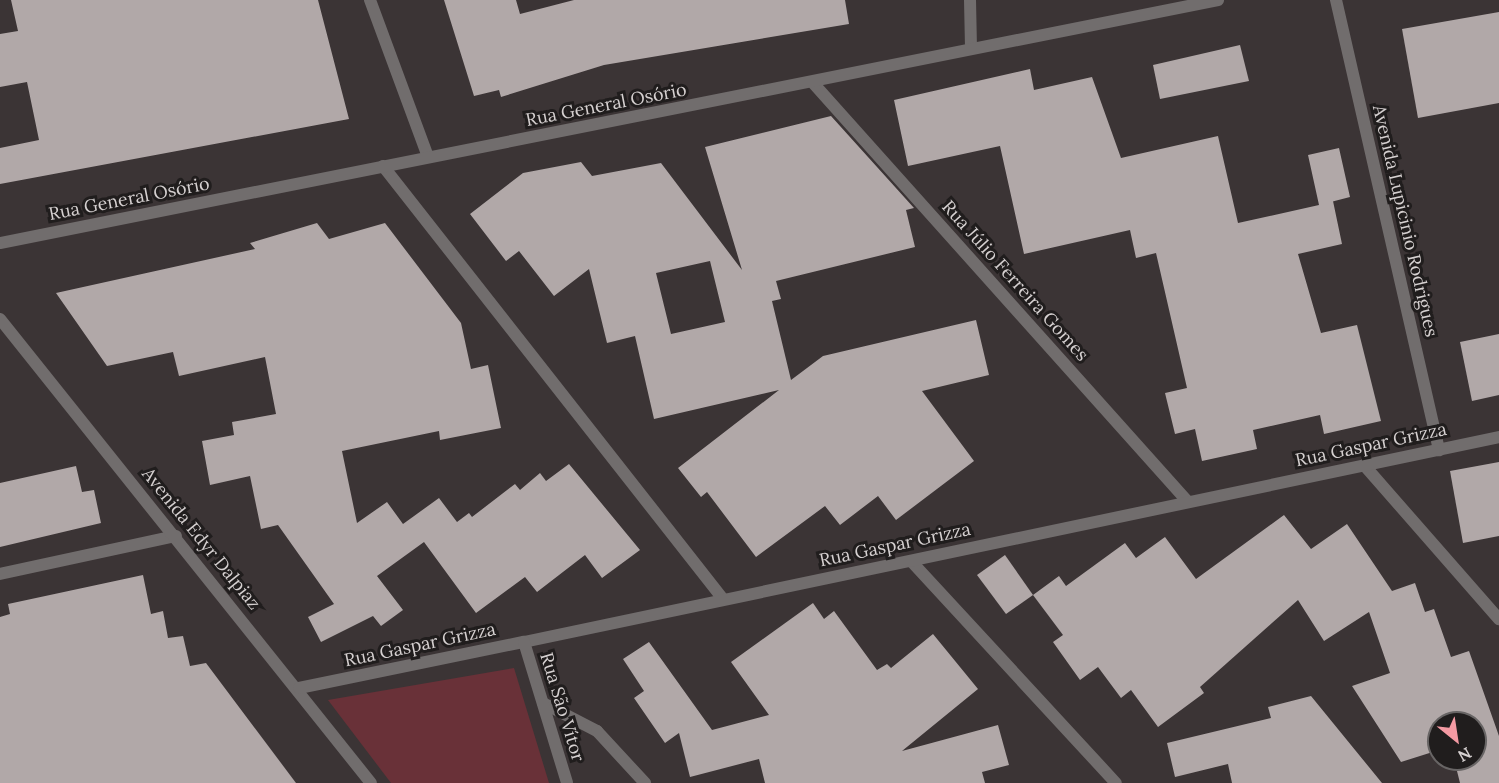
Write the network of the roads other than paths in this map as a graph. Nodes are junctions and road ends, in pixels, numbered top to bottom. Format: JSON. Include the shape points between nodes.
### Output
{"nodes":[{"id":1,"x":370,"y":0,"type":"edge"},
{"id":2,"x":970,"y":0,"type":"edge"},
{"id":3,"x":1218,"y":0,"type":"edge"},
{"id":4,"x":1336,"y":0,"type":"edge"},
{"id":5,"x":971,"y":47,"type":"junction"},
{"id":6,"x":814,"y":84,"type":"junction"},
{"id":7,"x":428,"y":157,"type":"junction"},
{"id":8,"x":383,"y":166,"type":"junction"},
{"id":9,"x":0,"y":243,"type":"edge"},
{"id":10,"x":0,"y":320,"type":"edge"},
{"id":11,"x":1499,"y":437,"type":"edge"},
{"id":12,"x":1439,"y":450,"type":"junction"},
{"id":13,"x":1364,"y":465,"type":"junction"},
{"id":14,"x":1188,"y":502,"type":"junction"},
{"id":15,"x":176,"y":536,"type":"junction"},
{"id":16,"x":911,"y":561,"type":"junction"},
{"id":17,"x":0,"y":573,"type":"edge"},
{"id":18,"x":723,"y":600,"type":"junction"},
{"id":19,"x":1499,"y":619,"type":"edge"},
{"id":20,"x":524,"y":642,"type":"junction"},
{"id":21,"x":299,"y":688,"type":"junction"},
{"id":22,"x":543,"y":703,"type":"junction"},
{"id":23,"x":371,"y":783,"type":"edge"},
{"id":24,"x":567,"y":783,"type":"edge"},
{"id":25,"x":645,"y":783,"type":"edge"},
{"id":26,"x":1116,"y":783,"type":"edge"}],
"edges":[{"from":1,"to":7,"type":"street"},
{"from":2,"to":5,"type":"street"},
{"from":3,"to":5,"type":"street","name":"Rua General Osório"},
{"from":4,"to":12,"type":"street","name":"Avenida Lupicinio Rodrigues"},
{"from":5,"to":6,"type":"street","name":"Rua General Osório"},
{"from":6,"to":7,"type":"street","name":"Rua General Osório"},
{"from":6,"to":14,"type":"street","name":"Rua Júlio Ferreira Gomes"},
{"from":7,"to":8,"type":"street","name":"Rua General Osório"},
{"from":8,"to":9,"type":"street","name":"Rua General Osório"},
{"from":8,"to":18,"type":"street"},
{"from":10,"to":15,"type":"street","name":"Avenida Edyr Dalpiaz"},
{"from":11,"to":12,"type":"street","name":"Rua Gaspar Grizza"},
{"from":12,"to":13,"type":"street","name":"Rua Gaspar Grizza"},
{"from":13,"to":14,"type":"street","name":"Rua Gaspar Grizza"},
{"from":13,"to":19,"type":"street"},
{"from":14,"to":16,"type":"street","name":"Rua Gaspar Grizza"},
{"from":15,"to":17,"type":"street"},
{"from":15,"to":21,"type":"street","name":"Avenida Edyr Dalpiaz"},
{"from":16,"to":18,"type":"street","name":"Rua Gaspar Grizza"},
{"from":16,"to":26,"type":"street"},
{"from":18,"to":20,"type":"street","name":"Rua Gaspar Grizza"},
{"from":20,"to":21,"type":"street","name":"Rua Gaspar Grizza"},
{"from":20,"to":22,"type":"street","name":"Rua São Vítor"},
{"from":21,"to":23,"type":"street","name":"Avenida Edyr Dalpiaz"},
{"from":22,"to":24,"type":"street","name":"Rua São Vítor"},
{"from":22,"to":25,"type":"street","via":[[597,731]]}]}
